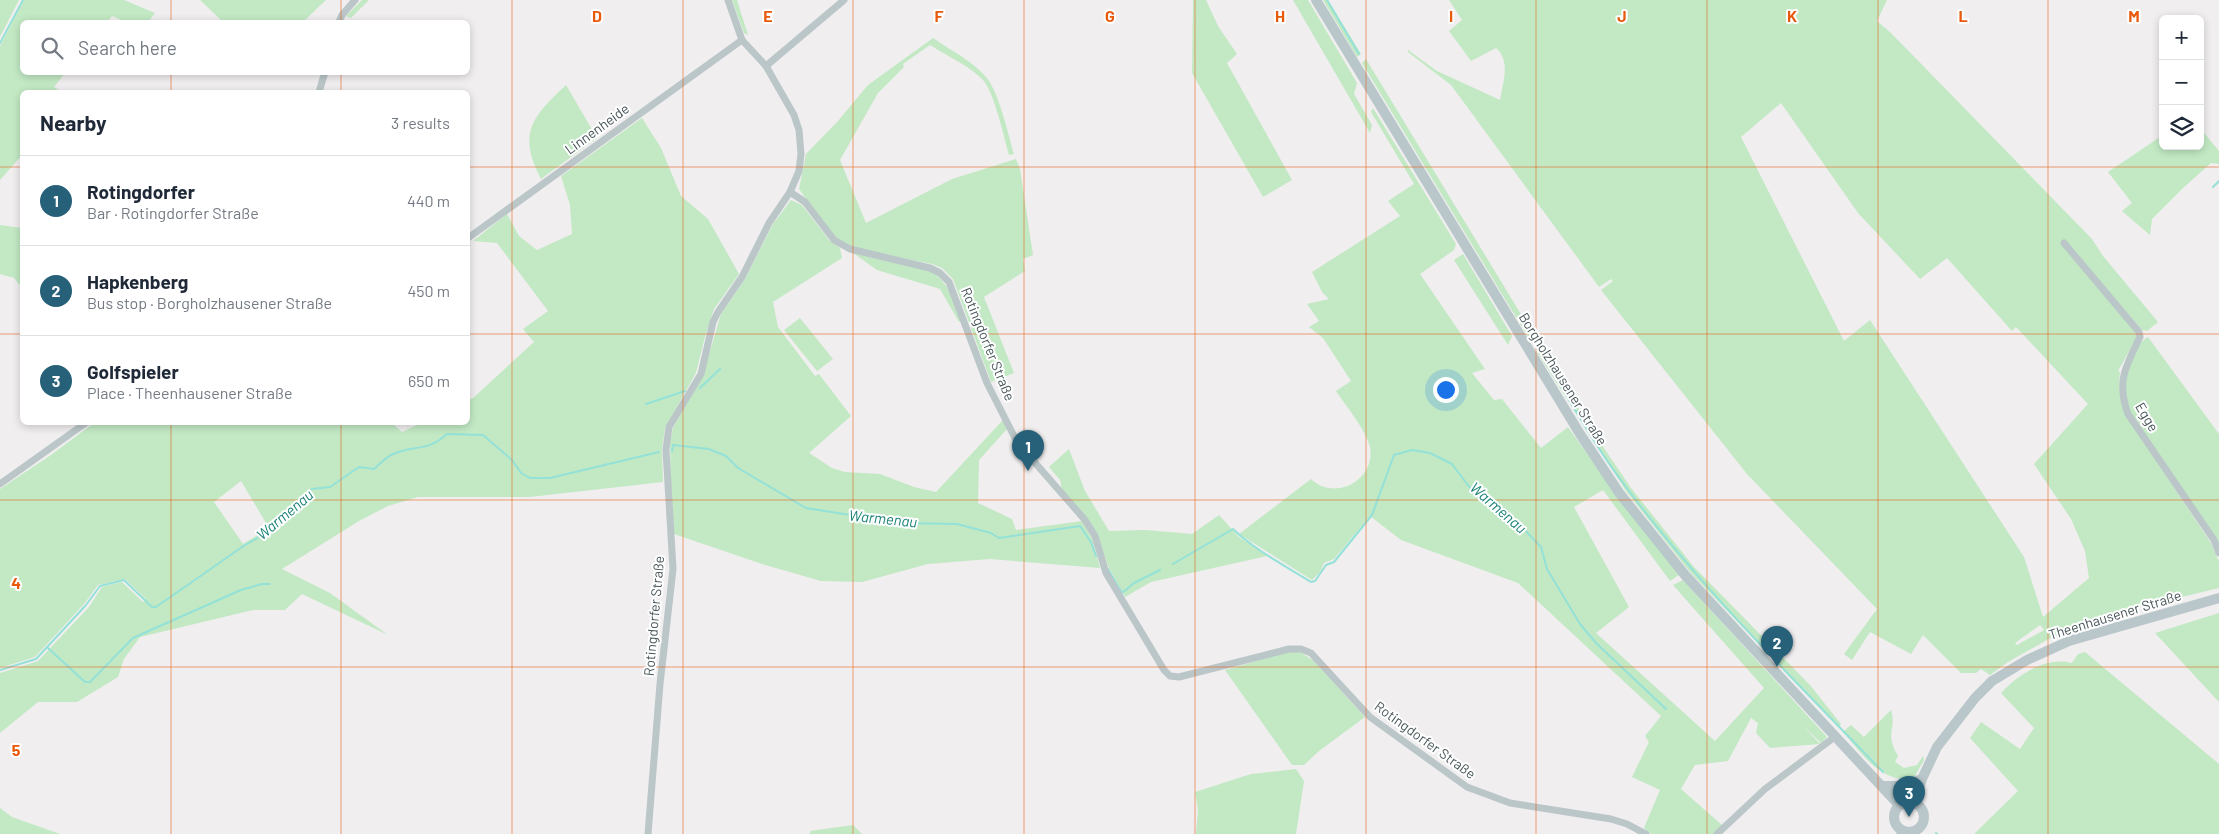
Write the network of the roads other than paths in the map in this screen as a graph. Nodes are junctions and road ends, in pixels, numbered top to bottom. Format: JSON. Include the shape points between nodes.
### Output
{"nodes":[{"id":1,"x":355,"y":0,"type":"edge"},
{"id":2,"x":728,"y":0,"type":"edge"},
{"id":3,"x":844,"y":0,"type":"edge"},
{"id":4,"x":1316,"y":0,"type":"edge"},
{"id":5,"x":340,"y":20,"type":"edge"},
{"id":6,"x":742,"y":40,"type":"junction"},
{"id":7,"x":766,"y":66,"type":"junction"},
{"id":8,"x":324,"y":75,"type":"edge"},
{"id":9,"x":320,"y":90,"type":"edge"},
{"id":10,"x":790,"y":192,"type":"junction"},
{"id":11,"x":470,"y":237,"type":"edge"},
{"id":12,"x":2064,"y":243,"type":"dead end"},
{"id":13,"x":83,"y":425,"type":"edge"},
{"id":14,"x":0,"y":484,"type":"edge"},
{"id":15,"x":2219,"y":553,"type":"edge"},
{"id":16,"x":2219,"y":598,"type":"edge"},
{"id":17,"x":1836,"y":736,"type":"junction"},
{"id":18,"x":1922,"y":780,"type":"junction"},
{"id":19,"x":1882,"y":786,"type":"junction"},
{"id":20,"x":1914,"y":803,"type":"junction"},
{"id":21,"x":1899,"y":805,"type":"junction"},
{"id":22,"x":1922,"y":831,"type":"edge"},
{"id":23,"x":1901,"y":832,"type":"edge"},
{"id":24,"x":648,"y":834,"type":"edge"},
{"id":25,"x":1646,"y":834,"type":"edge"},
{"id":26,"x":1718,"y":834,"type":"edge"}],
"edges":[{"from":1,"to":5,"type":"street"},
{"from":2,"to":6,"type":"street"},
{"from":3,"to":7,"type":"street"},
{"from":4,"to":17,"type":"main road","name":"Borgholzhausener Straße","via":[[1465,248],[1620,494],[1685,575]]},
{"from":6,"to":7,"type":"street","name":"Rotingdorfer Straße"},
{"from":6,"to":11,"type":"street","name":"Linnenheide"},
{"from":7,"to":10,"type":"street","name":"Rotingdorfer Straße","via":[[799,130],[801,154]]},
{"from":8,"to":9,"type":"street"},
{"from":10,"to":24,"type":"street","name":"Rotingdorfer Straße","via":[[769,223],[742,277],[718,312],[701,374],[669,427],[666,450],[673,569]]},
{"from":10,"to":25,"type":"street","name":"Rotingdorfer Straße","via":[[805,202],[834,240],[852,251],[930,268],[949,282],[988,383],[1017,442],[1085,520],[1095,536],[1104,568],[1116,591],[1170,676],[1179,677],[1289,649],[1301,649],[1311,653],[1370,717],[1467,787],[1510,802],[1611,819]]},
{"from":12,"to":15,"type":"street","name":"Egge","via":[[2139,332],[2140,337],[2123,375],[2123,400],[2128,414],[2214,540]]},
{"from":13,"to":14,"type":"street"},
{"from":16,"to":18,"type":"main road","name":"Theenhausener Straße","via":[[2070,641],[2012,668],[1975,698],[1937,747]]},
{"from":17,"to":19,"type":"main road","name":"Borgholzhausener Straße"},
{"from":17,"to":26,"type":"street","via":[[1765,789]]},
{"from":18,"to":19,"type":"main road","via":[[1903,786]]},
{"from":18,"to":20,"type":"main road","name":"Theenhausener Straße"},
{"from":19,"to":21,"type":"main road","name":"Borgholzhausener Straße"},
{"from":20,"to":21,"type":"main road"},
{"from":20,"to":22,"type":"main road","via":[[1924,814]]},
{"from":21,"to":23,"type":"main road","via":[[1894,819]]},
{"from":22,"to":23,"type":"main road"}]}
